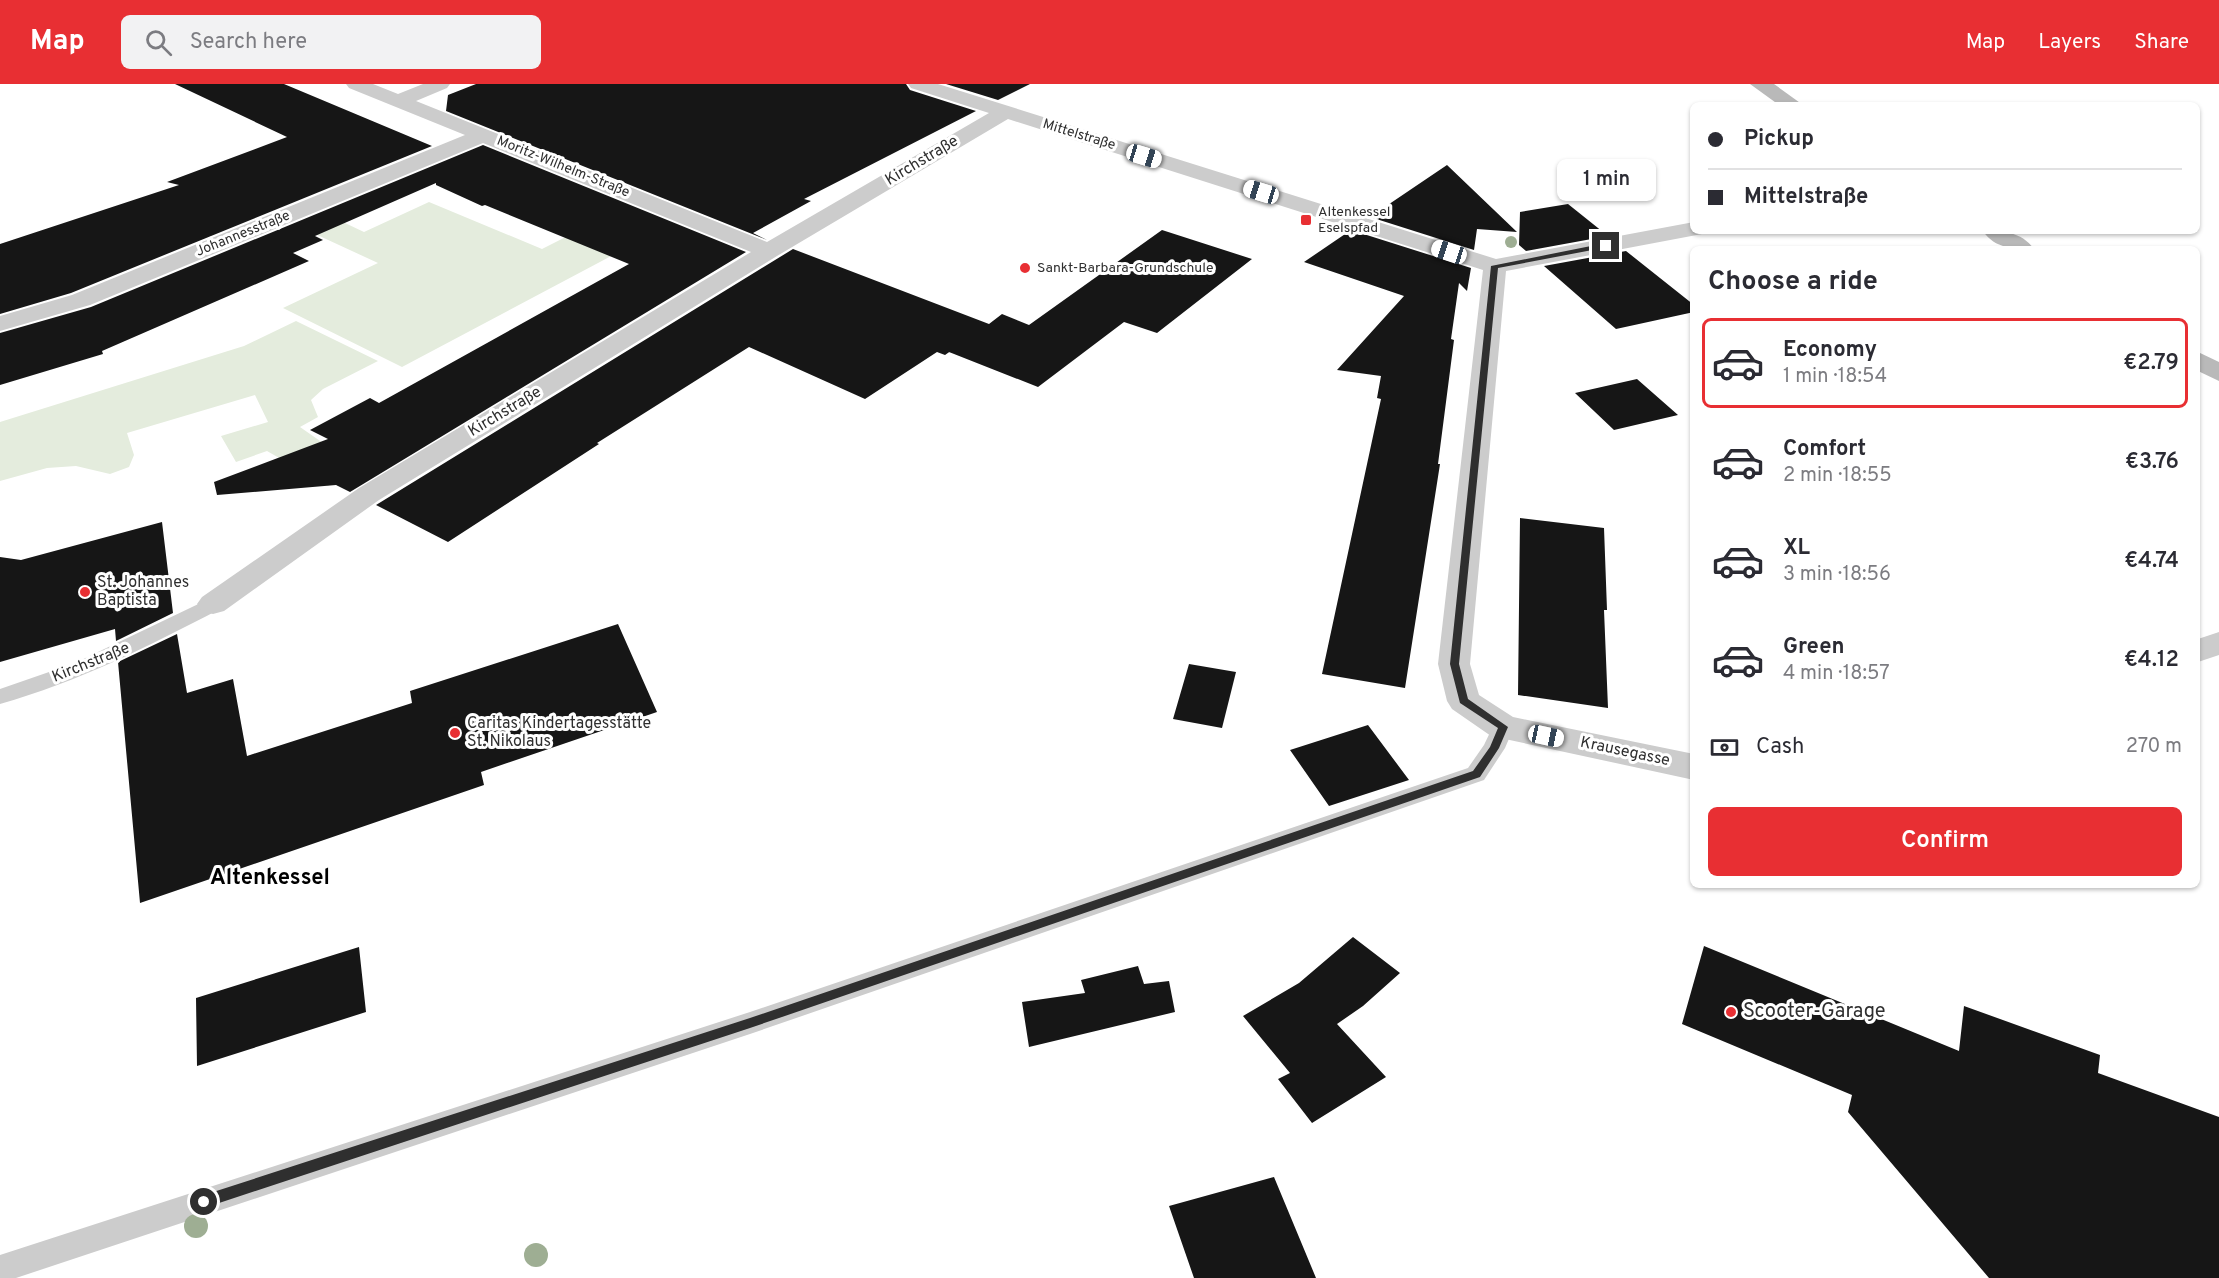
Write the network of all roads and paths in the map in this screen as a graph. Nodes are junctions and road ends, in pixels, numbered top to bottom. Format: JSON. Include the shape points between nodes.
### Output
{"nodes":[{"id":1,"x":356,"y":84,"type":"edge"},
{"id":2,"x":440,"y":84,"type":"edge"},
{"id":3,"x":918,"y":84,"type":"edge"},
{"id":4,"x":1760,"y":84,"type":"edge"},
{"id":5,"x":398,"y":101,"type":"junction"},
{"id":6,"x":1788,"y":102,"type":"edge"},
{"id":7,"x":1005,"y":112,"type":"junction"},
{"id":8,"x":484,"y":135,"type":"junction"},
{"id":9,"x":1690,"y":230,"type":"edge"},
{"id":10,"x":1999,"y":234,"type":"edge"},
{"id":11,"x":2017,"y":246,"type":"edge"},
{"id":12,"x":769,"y":251,"type":"junction"},
{"id":13,"x":1495,"y":266,"type":"junction"},
{"id":14,"x":0,"y":324,"type":"edge"},
{"id":15,"x":2200,"y":361,"type":"edge"},
{"id":16,"x":2219,"y":373,"type":"edge"},
{"id":17,"x":213,"y":604,"type":"joint"},
{"id":18,"x":2219,"y":644,"type":"edge"},
{"id":19,"x":2200,"y":650,"type":"edge"},
{"id":20,"x":0,"y":697,"type":"edge"},
{"id":21,"x":1503,"y":727,"type":"junction"},
{"id":22,"x":1690,"y":766,"type":"edge"},
{"id":23,"x":0,"y":1269,"type":"edge"}],
"edges":[{"from":1,"to":5,"type":"street","name":"Moritz-Wilhelm-Straße"},
{"from":2,"to":5,"type":"street"},
{"from":3,"to":7,"type":"street","name":"Mittelstraße"},
{"from":4,"to":6,"type":"street"},
{"from":5,"to":8,"type":"street","name":"Moritz-Wilhelm-Straße"},
{"from":7,"to":12,"type":"street","name":"Kirchstraße"},
{"from":7,"to":13,"type":"street","name":"Mittelstraße"},
{"from":8,"to":12,"type":"street","name":"Moritz-Wilhelm-Straße"},
{"from":8,"to":14,"type":"street","name":"Johannesstraße","via":[[81,300]]},
{"from":9,"to":13,"type":"street","name":"Mittelstraße"},
{"from":10,"to":11,"type":"street"},
{"from":12,"to":17,"type":"street","name":"Kirchstraße","via":[[369,494]]},
{"from":13,"to":21,"type":"street","name":"Krausegasse","via":[[1454,664],[1464,701]]},
{"from":15,"to":16,"type":"street"},
{"from":17,"to":20,"type":"lane","name":"Kirchstraße","via":[[140,643]]},
{"from":18,"to":19,"type":"street"},
{"from":21,"to":22,"type":"street","name":"Krausegasse"},
{"from":21,"to":23,"type":"lane","via":[[1476,774],[750,1023]]}]}
